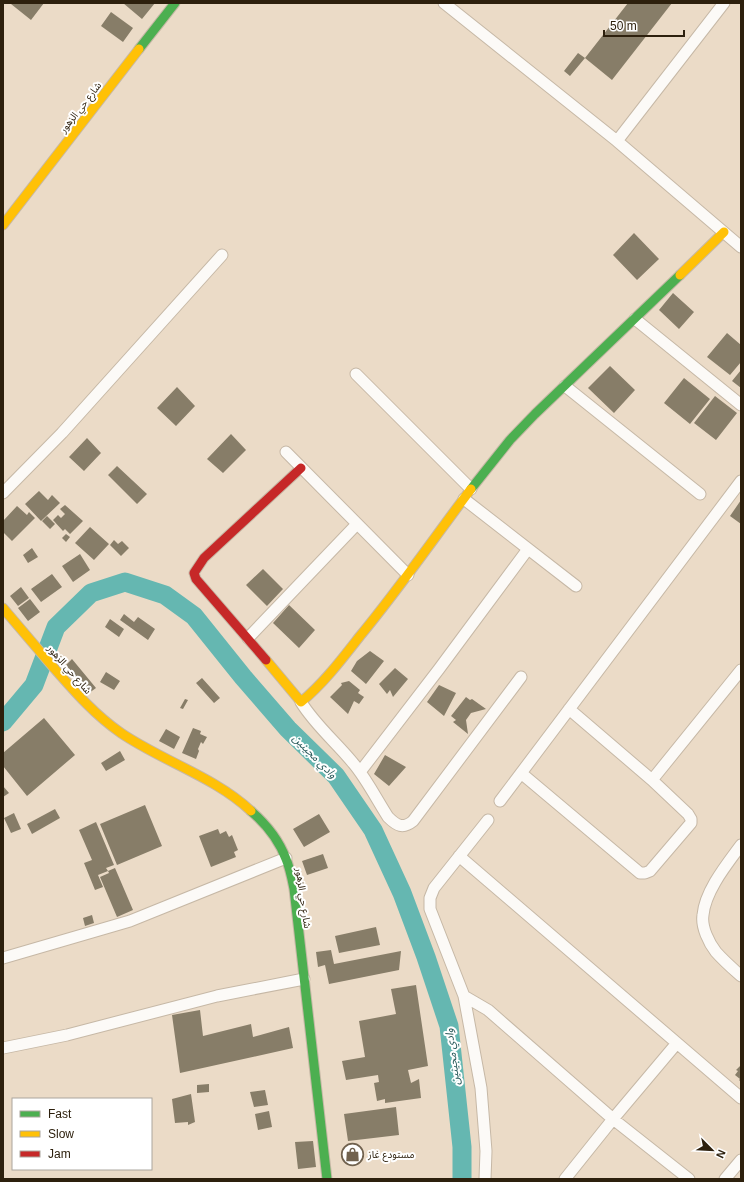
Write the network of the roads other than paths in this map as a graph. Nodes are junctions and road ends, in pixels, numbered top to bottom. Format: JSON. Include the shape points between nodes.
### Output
{"nodes":[{"id":1,"x":175,"y":3,"type":"edge"},
{"id":2,"x":444,"y":3,"type":"edge"},
{"id":3,"x":724,"y":3,"type":"edge"},
{"id":4,"x":617,"y":141,"type":"junction"},
{"id":5,"x":3,"y":225,"type":"edge"},
{"id":6,"x":724,"y":232,"type":"junction"},
{"id":7,"x":741,"y":247,"type":"edge"},
{"id":8,"x":222,"y":255,"type":"dead end"},
{"id":9,"x":635,"y":319,"type":"junction"},
{"id":10,"x":356,"y":374,"type":"dead end"},
{"id":11,"x":565,"y":386,"type":"junction"},
{"id":12,"x":741,"y":405,"type":"edge"},
{"id":13,"x":286,"y":452,"type":"dead end"},
{"id":14,"x":302,"y":468,"type":"junction"},
{"id":15,"x":741,"y":481,"type":"edge"},
{"id":16,"x":471,"y":489,"type":"junction"},
{"id":17,"x":3,"y":493,"type":"edge"},
{"id":18,"x":700,"y":494,"type":"dead end"},
{"id":19,"x":464,"y":499,"type":"junction"},
{"id":20,"x":357,"y":524,"type":"junction"},
{"id":21,"x":528,"y":550,"type":"junction"},
{"id":22,"x":408,"y":575,"type":"junction"},
{"id":23,"x":576,"y":586,"type":"dead end"},
{"id":24,"x":3,"y":608,"type":"edge"},
{"id":25,"x":248,"y":638,"type":"junction"},
{"id":26,"x":741,"y":670,"type":"edge"},
{"id":27,"x":521,"y":677,"type":"dead end"},
{"id":28,"x":301,"y":702,"type":"junction"},
{"id":29,"x":569,"y":709,"type":"junction"},
{"id":30,"x":360,"y":772,"type":"junction"},
{"id":31,"x":521,"y":774,"type":"junction"},
{"id":32,"x":652,"y":780,"type":"junction"},
{"id":33,"x":500,"y":801,"type":"dead end"},
{"id":34,"x":488,"y":820,"type":"dead end"},
{"id":35,"x":740,"y":848,"type":"edge"},
{"id":36,"x":459,"y":856,"type":"junction"},
{"id":37,"x":286,"y":858,"type":"junction"},
{"id":38,"x":3,"y":958,"type":"edge"},
{"id":39,"x":741,"y":976,"type":"edge"},
{"id":40,"x":304,"y":979,"type":"junction"},
{"id":41,"x":464,"y":996,"type":"junction"},
{"id":42,"x":677,"y":1043,"type":"junction"},
{"id":43,"x":3,"y":1048,"type":"edge"},
{"id":44,"x":741,"y":1098,"type":"edge"},
{"id":45,"x":613,"y":1119,"type":"junction"},
{"id":46,"x":741,"y":1160,"type":"edge"},
{"id":47,"x":327,"y":1179,"type":"edge"},
{"id":48,"x":485,"y":1179,"type":"edge"},
{"id":49,"x":565,"y":1179,"type":"edge"},
{"id":50,"x":689,"y":1179,"type":"edge"},
{"id":51,"x":726,"y":1179,"type":"edge"}],
"edges":[{"from":1,"to":5,"type":"street","name":"شارع حي الزهور"},
{"from":2,"to":4,"type":"street"},
{"from":3,"to":4,"type":"street"},
{"from":4,"to":6,"type":"street"},
{"from":6,"to":7,"type":"street"},
{"from":6,"to":9,"type":"street"},
{"from":8,"to":17,"type":"street","via":[[62,433]]},
{"from":9,"to":11,"type":"street"},
{"from":9,"to":12,"type":"street"},
{"from":10,"to":16,"type":"street"},
{"from":11,"to":16,"type":"street","via":[[510,440]]},
{"from":11,"to":18,"type":"street"},
{"from":13,"to":14,"type":"street"},
{"from":14,"to":20,"type":"street"},
{"from":14,"to":25,"type":"street","via":[[204,558],[194,573],[196,579]]},
{"from":15,"to":29,"type":"street"},
{"from":16,"to":19,"type":"street"},
{"from":19,"to":21,"type":"street"},
{"from":19,"to":22,"type":"street"},
{"from":20,"to":22,"type":"street"},
{"from":20,"to":25,"type":"street"},
{"from":21,"to":23,"type":"street"},
{"from":21,"to":30,"type":"street"},
{"from":22,"to":28,"type":"street","via":[[327,676]]},
{"from":24,"to":37,"type":"street","name":"شارع حي الزهور","via":[[84,702],[104,720],[121,733],[228,792],[262,821]]},
{"from":25,"to":28,"type":"street"},
{"from":26,"to":32,"type":"street"},
{"from":27,"to":30,"type":"street","via":[[408,825],[394,823],[388,817]]},
{"from":28,"to":30,"type":"street"},
{"from":29,"to":31,"type":"street"},
{"from":29,"to":32,"type":"street"},
{"from":31,"to":32,"type":"street","via":[[640,873],[650,871],[691,823],[688,814]]},
{"from":31,"to":33,"type":"street"},
{"from":34,"to":36,"type":"street"},
{"from":35,"to":39,"type":"street","via":[[714,882],[707,900],[703,923],[716,952]]},
{"from":36,"to":41,"type":"street","via":[[434,888],[430,898],[430,909]]},
{"from":36,"to":42,"type":"street"},
{"from":37,"to":38,"type":"street","via":[[130,920]]},
{"from":37,"to":40,"type":"street","name":"شارع حي الزهور","via":[[294,889]]},
{"from":40,"to":43,"type":"street","via":[[217,996]]},
{"from":40,"to":47,"type":"street","name":"شارع حي الزهور"},
{"from":41,"to":45,"type":"street","via":[[488,1010]]},
{"from":41,"to":48,"type":"street","via":[[481,1088],[486,1151]]},
{"from":42,"to":44,"type":"street"},
{"from":42,"to":45,"type":"street"},
{"from":45,"to":49,"type":"street"},
{"from":45,"to":50,"type":"street"},
{"from":46,"to":51,"type":"street"}]}
